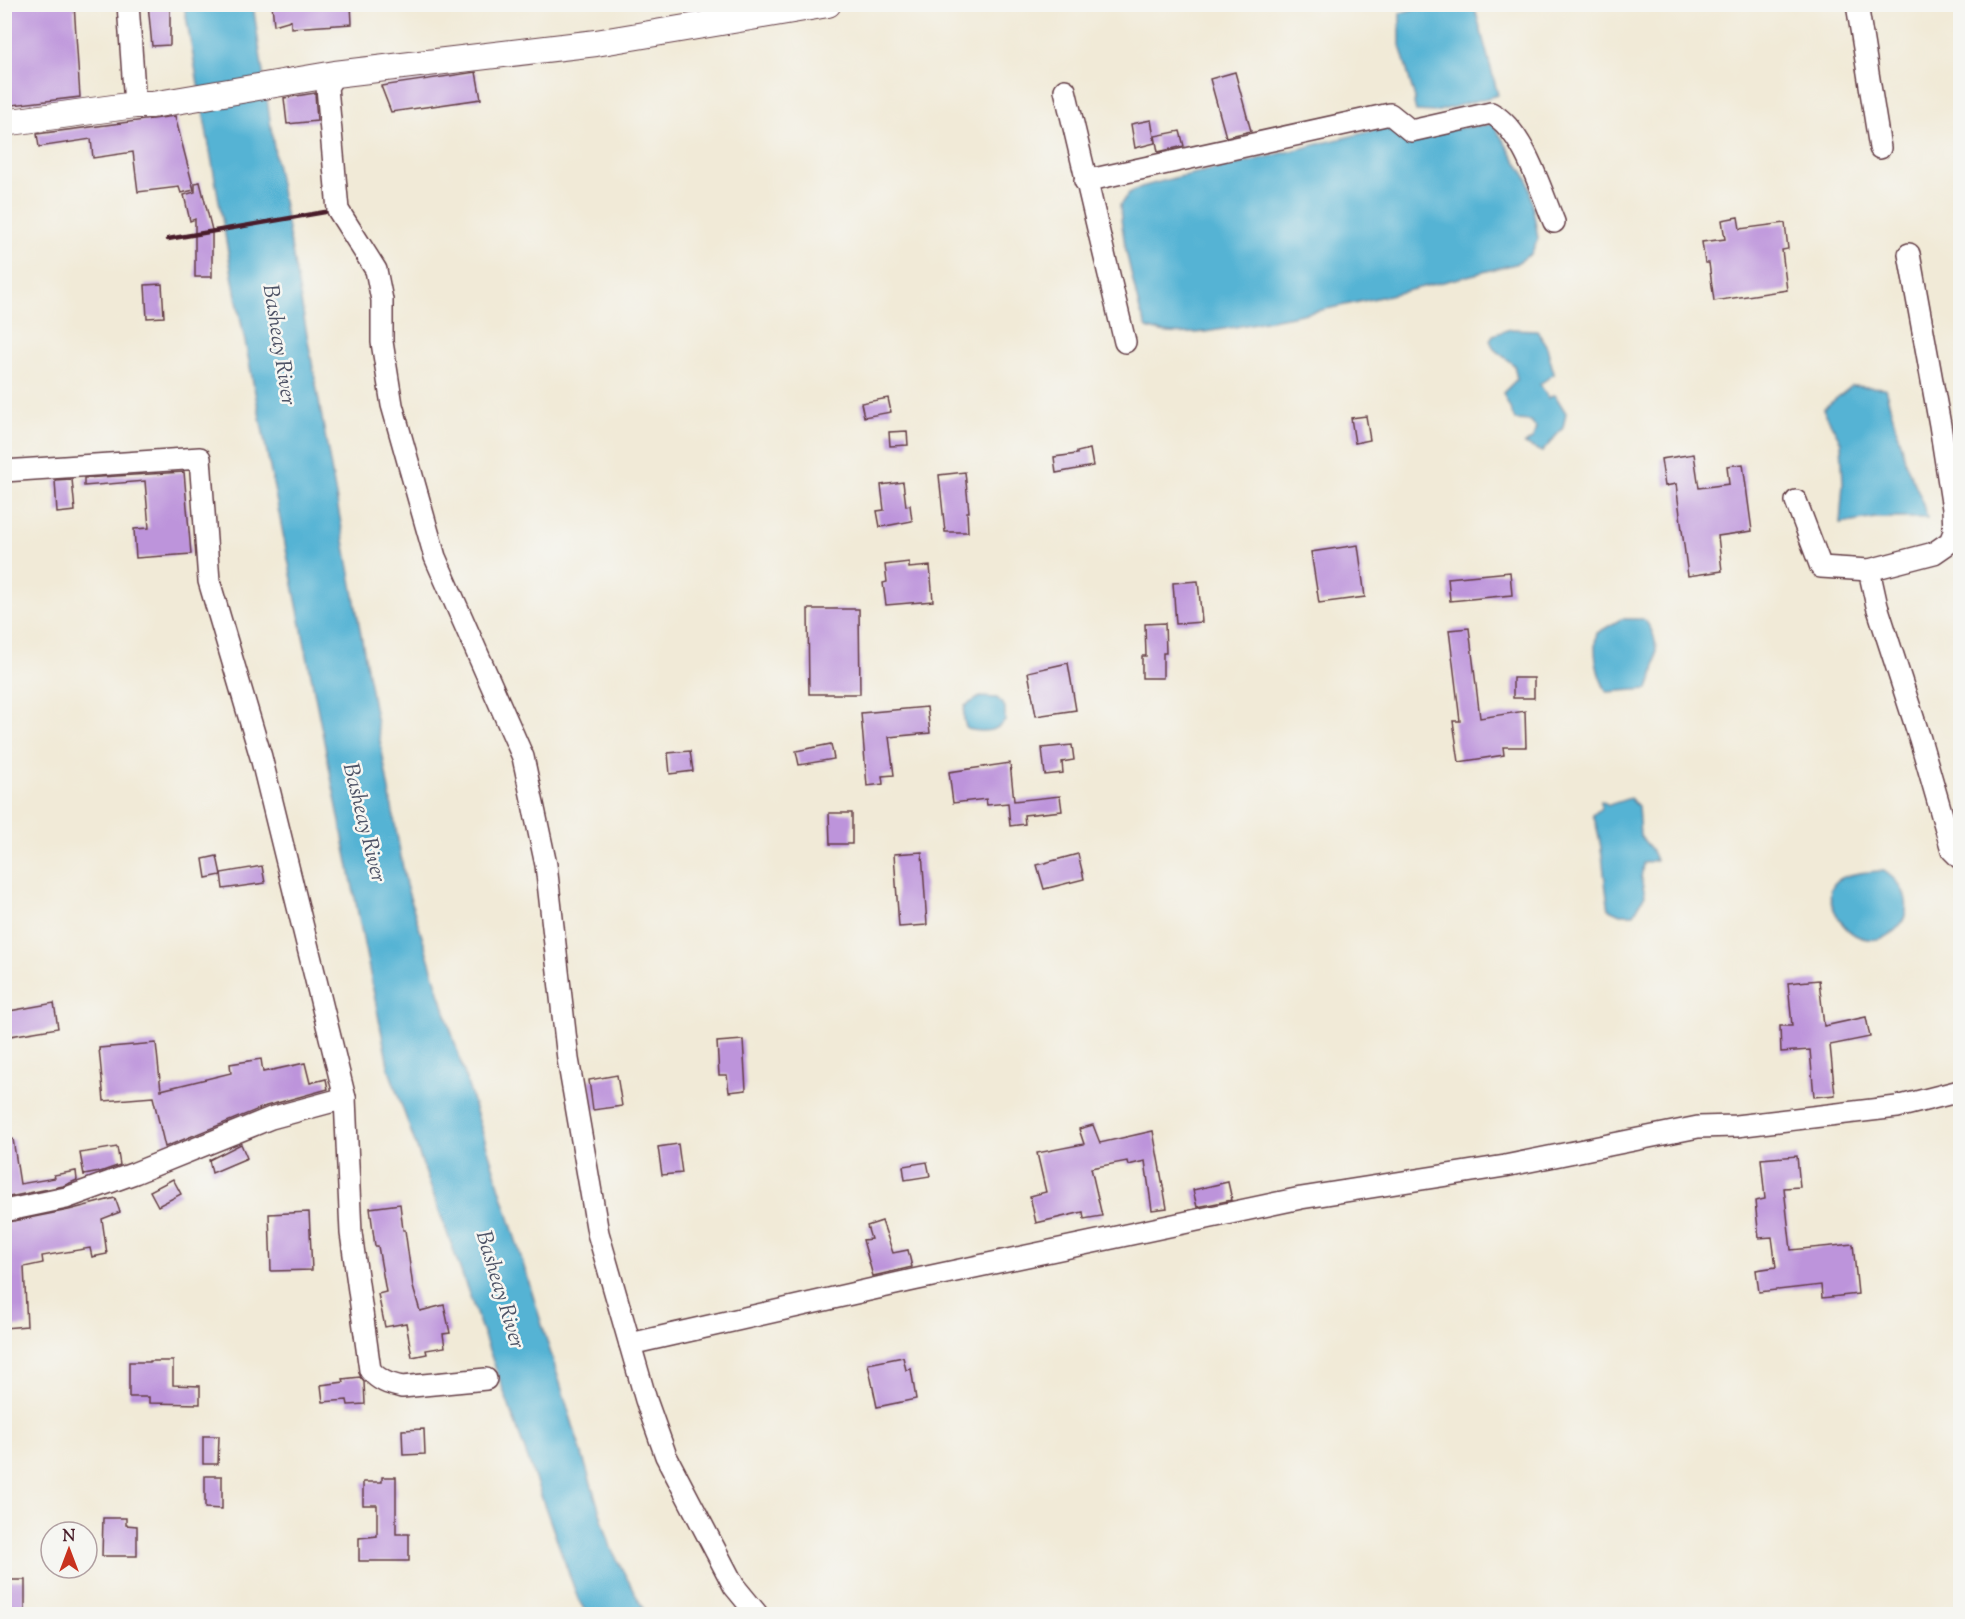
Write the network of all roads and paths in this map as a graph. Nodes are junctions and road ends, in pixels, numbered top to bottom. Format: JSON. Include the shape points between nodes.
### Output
{"nodes":[{"id":1,"x":128,"y":4,"type":"edge"},
{"id":2,"x":828,"y":4,"type":"edge"},
{"id":3,"x":1857,"y":4,"type":"edge"},
{"id":4,"x":328,"y":76,"type":"junction"},
{"id":5,"x":1065,"y":90,"type":"dead end"},
{"id":6,"x":144,"y":105,"type":"junction"},
{"id":7,"x":4,"y":123,"type":"edge"},
{"id":8,"x":1880,"y":148,"type":"dead end"},
{"id":9,"x":1085,"y":181,"type":"junction"},
{"id":10,"x":1554,"y":222,"type":"dead end"},
{"id":11,"x":1910,"y":254,"type":"dead end"},
{"id":12,"x":1125,"y":342,"type":"dead end"},
{"id":13,"x":4,"y":471,"type":"edge"},
{"id":14,"x":1796,"y":501,"type":"dead end"},
{"id":15,"x":1869,"y":570,"type":"junction"},
{"id":16,"x":1960,"y":858,"type":"edge"},
{"id":17,"x":1960,"y":1091,"type":"edge"},
{"id":18,"x":345,"y":1098,"type":"junction"},
{"id":19,"x":4,"y":1211,"type":"edge"},
{"id":20,"x":630,"y":1344,"type":"junction"},
{"id":21,"x":486,"y":1379,"type":"dead end"},
{"id":22,"x":757,"y":1614,"type":"edge"}],
"edges":[{"from":1,"to":6,"type":"street"},
{"from":2,"to":4,"type":"street","via":[[596,43]]},
{"from":3,"to":8,"type":"street"},
{"from":4,"to":6,"type":"street"},
{"from":4,"to":20,"type":"street","via":[[338,210],[376,270],[392,405],[435,557],[523,757],[546,865],[568,1059],[598,1233]]},
{"from":5,"to":9,"type":"street"},
{"from":6,"to":7,"type":"street"},
{"from":9,"to":10,"type":"street","via":[[1390,114],[1410,131],[1491,113],[1502,119],[1520,143]]},
{"from":9,"to":12,"type":"street"},
{"from":11,"to":15,"type":"street","via":[[1954,532],[1950,542],[1934,553]]},
{"from":13,"to":18,"type":"street","via":[[200,458],[209,581],[267,779]]},
{"from":14,"to":15,"type":"street","via":[[1821,567]]},
{"from":15,"to":16,"type":"street","via":[[1952,850]]},
{"from":17,"to":20,"type":"street","via":[[1897,1107],[1698,1127],[1505,1166],[1301,1198]]},
{"from":18,"to":19,"type":"street","via":[[271,1118],[66,1198]]},
{"from":18,"to":21,"type":"street","via":[[351,1233],[370,1370],[377,1378],[402,1387]]},
{"from":20,"to":22,"type":"street","via":[[666,1456],[734,1586]]}]}
